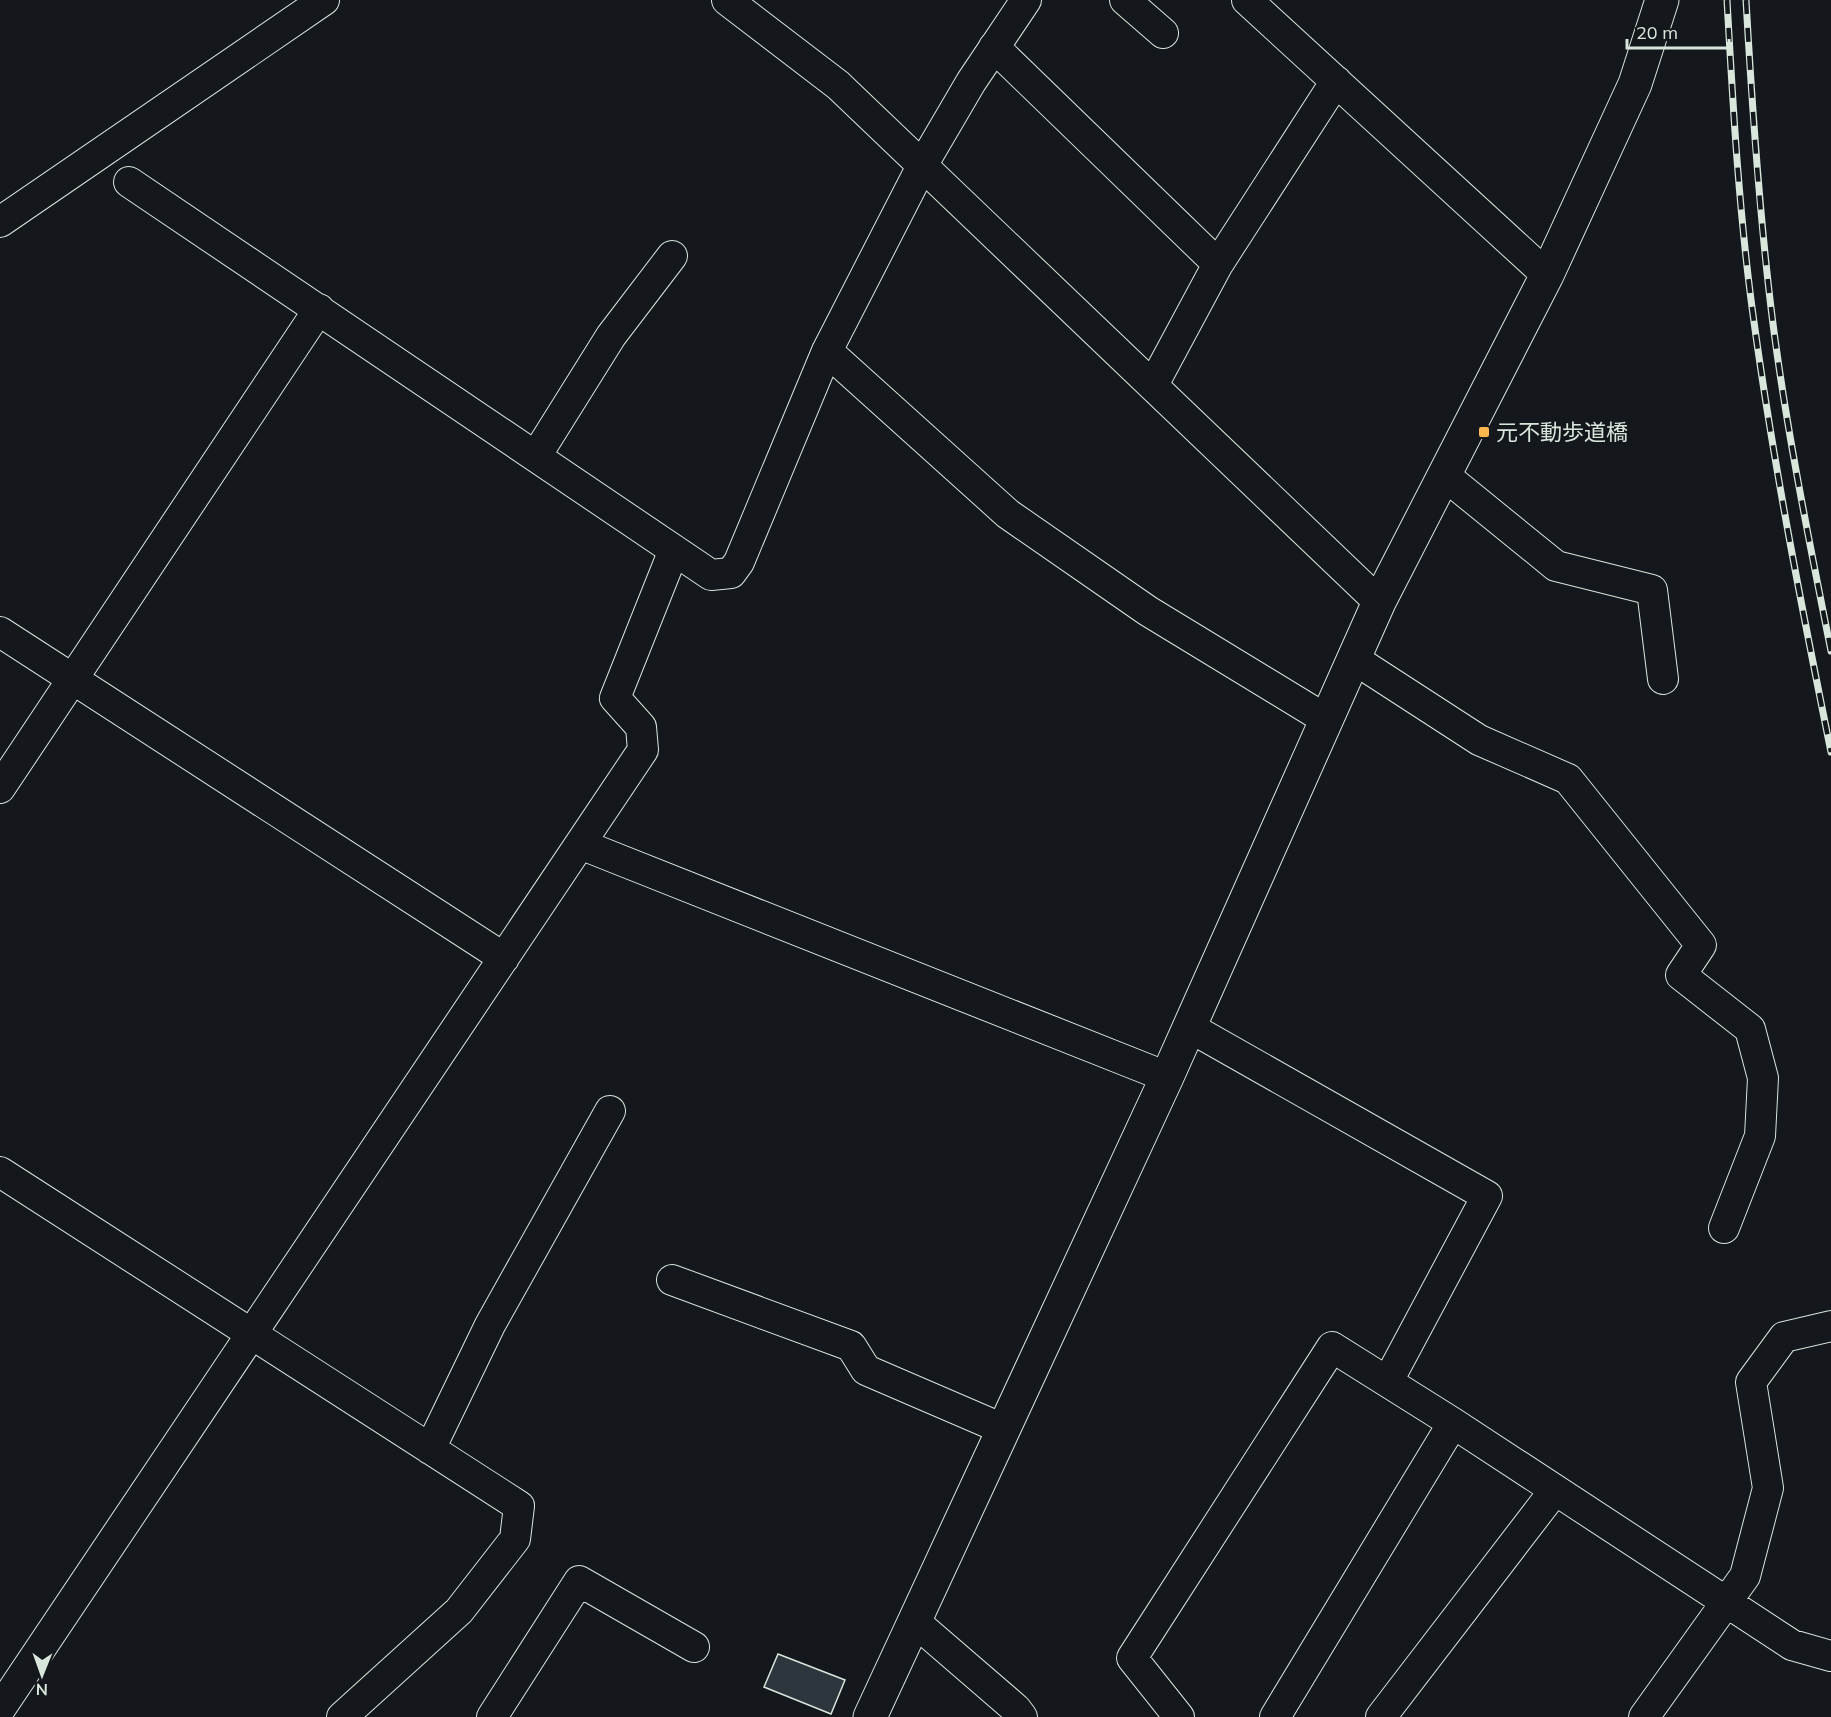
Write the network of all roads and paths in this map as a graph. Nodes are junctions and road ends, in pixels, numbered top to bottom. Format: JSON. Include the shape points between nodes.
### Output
{"nodes":[{"id":1,"x":324,"y":0,"type":"edge"},
{"id":2,"x":727,"y":0,"type":"edge"},
{"id":3,"x":1026,"y":0,"type":"edge"},
{"id":4,"x":1125,"y":0,"type":"edge"},
{"id":5,"x":1247,"y":0,"type":"edge"},
{"id":6,"x":1662,"y":0,"type":"edge"},
{"id":7,"x":1163,"y":33,"type":"dead end"},
{"id":8,"x":994,"y":47,"type":"junction"},
{"id":9,"x":1336,"y":81,"type":"junction"},
{"id":10,"x":923,"y":164,"type":"junction"},
{"id":11,"x":129,"y":182,"type":"dead end"},
{"id":12,"x":0,"y":222,"type":"edge"},
{"id":13,"x":672,"y":256,"type":"dead end"},
{"id":14,"x":1218,"y":264,"type":"junction"},
{"id":15,"x":1547,"y":275,"type":"junction"},
{"id":16,"x":319,"y":309,"type":"junction"},
{"id":17,"x":827,"y":351,"type":"junction"},
{"id":18,"x":1153,"y":384,"type":"junction"},
{"id":19,"x":536,"y":456,"type":"junction"},
{"id":20,"x":1444,"y":476,"type":"junction"},
{"id":21,"x":674,"y":549,"type":"junction"},
{"id":22,"x":1379,"y":602,"type":"junction"},
{"id":23,"x":0,"y":632,"type":"edge"},
{"id":24,"x":1354,"y":659,"type":"junction"},
{"id":25,"x":73,"y":679,"type":"junction"},
{"id":26,"x":1663,"y":679,"type":"dead end"},
{"id":27,"x":1327,"y":720,"type":"junction"},
{"id":28,"x":0,"y":789,"type":"edge"},
{"id":29,"x":580,"y":844,"type":"junction"},
{"id":30,"x":504,"y":958,"type":"junction"},
{"id":31,"x":1189,"y":1027,"type":"junction"},
{"id":32,"x":1167,"y":1077,"type":"junction"},
{"id":33,"x":610,"y":1111,"type":"dead end"},
{"id":34,"x":0,"y":1172,"type":"edge"},
{"id":35,"x":1724,"y":1228,"type":"dead end"},
{"id":36,"x":672,"y":1280,"type":"dead end"},
{"id":37,"x":1831,"y":1326,"type":"edge"},
{"id":38,"x":251,"y":1334,"type":"junction"},
{"id":39,"x":1388,"y":1381,"type":"junction"},
{"id":40,"x":1454,"y":1423,"type":"junction"},
{"id":41,"x":1002,"y":1429,"type":"junction"},
{"id":42,"x":430,"y":1449,"type":"junction"},
{"id":43,"x":1555,"y":1490,"type":"junction"},
{"id":44,"x":1726,"y":1602,"type":"junction"},
{"id":45,"x":914,"y":1621,"type":"junction"},
{"id":46,"x":694,"y":1647,"type":"dead end"},
{"id":47,"x":1831,"y":1656,"type":"edge"},
{"id":48,"x":0,"y":1708,"type":"edge"},
{"id":49,"x":342,"y":1717,"type":"edge"},
{"id":50,"x":492,"y":1717,"type":"edge"},
{"id":51,"x":870,"y":1717,"type":"edge"},
{"id":52,"x":1022,"y":1717,"type":"edge"},
{"id":53,"x":1179,"y":1717,"type":"edge"},
{"id":54,"x":1275,"y":1717,"type":"edge"},
{"id":55,"x":1381,"y":1717,"type":"edge"},
{"id":56,"x":1644,"y":1717,"type":"edge"}],
"edges":[{"from":1,"to":12,"type":"street"},
{"from":2,"to":10,"type":"street","via":[[838,85]]},
{"from":3,"to":8,"type":"street"},
{"from":4,"to":7,"type":"street"},
{"from":5,"to":9,"type":"street"},
{"from":6,"to":15,"type":"street","via":[[1635,84]]},
{"from":8,"to":10,"type":"street"},
{"from":8,"to":14,"type":"street"},
{"from":9,"to":14,"type":"street"},
{"from":9,"to":15,"type":"street"},
{"from":10,"to":17,"type":"street"},
{"from":10,"to":18,"type":"street"},
{"from":11,"to":16,"type":"street"},
{"from":13,"to":19,"type":"street","via":[[611,336]]},
{"from":14,"to":18,"type":"street"},
{"from":15,"to":20,"type":"street"},
{"from":16,"to":19,"type":"street"},
{"from":16,"to":25,"type":"street"},
{"from":17,"to":21,"type":"street","via":[[731,573],[711,575]]},
{"from":17,"to":27,"type":"street","via":[[1008,514],[1148,611]]},
{"from":18,"to":22,"type":"street"},
{"from":19,"to":21,"type":"street"},
{"from":20,"to":22,"type":"street"},
{"from":20,"to":26,"type":"street","via":[[1556,566],[1652,591]]},
{"from":21,"to":29,"type":"street","via":[[615,698],[641,728],[643,750]]},
{"from":22,"to":24,"type":"street"},
{"from":23,"to":25,"type":"street"},
{"from":24,"to":27,"type":"street"},
{"from":24,"to":35,"type":"street","via":[[1479,740],[1568,779],[1701,945],[1681,975],[1750,1029],[1763,1078],[1760,1136]]},
{"from":25,"to":28,"type":"street"},
{"from":25,"to":30,"type":"street"},
{"from":27,"to":31,"type":"street"},
{"from":29,"to":30,"type":"street"},
{"from":29,"to":32,"type":"street"},
{"from":30,"to":38,"type":"street"},
{"from":31,"to":32,"type":"street"},
{"from":31,"to":39,"type":"street","via":[[1487,1196]]},
{"from":32,"to":41,"type":"street"},
{"from":33,"to":42,"type":"street","via":[[490,1324]]},
{"from":34,"to":38,"type":"street"},
{"from":36,"to":41,"type":"street","via":[[851,1346],[866,1370]]},
{"from":37,"to":44,"type":"street","via":[[1784,1337],[1751,1382],[1768,1488],[1745,1576]]},
{"from":38,"to":42,"type":"street"},
{"from":38,"to":48,"type":"street"},
{"from":39,"to":40,"type":"street"},
{"from":39,"to":53,"type":"street","via":[[1332,1347],[1132,1658]]},
{"from":40,"to":43,"type":"street"},
{"from":40,"to":54,"type":"street"},
{"from":41,"to":45,"type":"street"},
{"from":42,"to":49,"type":"street","via":[[519,1506],[514,1539],[459,1611]]},
{"from":43,"to":44,"type":"street"},
{"from":43,"to":55,"type":"street"},
{"from":44,"to":47,"type":"street","via":[[1791,1645]]},
{"from":44,"to":56,"type":"street"},
{"from":45,"to":51,"type":"street"},
{"from":45,"to":52,"type":"street"},
{"from":46,"to":50,"type":"street","via":[[579,1581]]}]}
